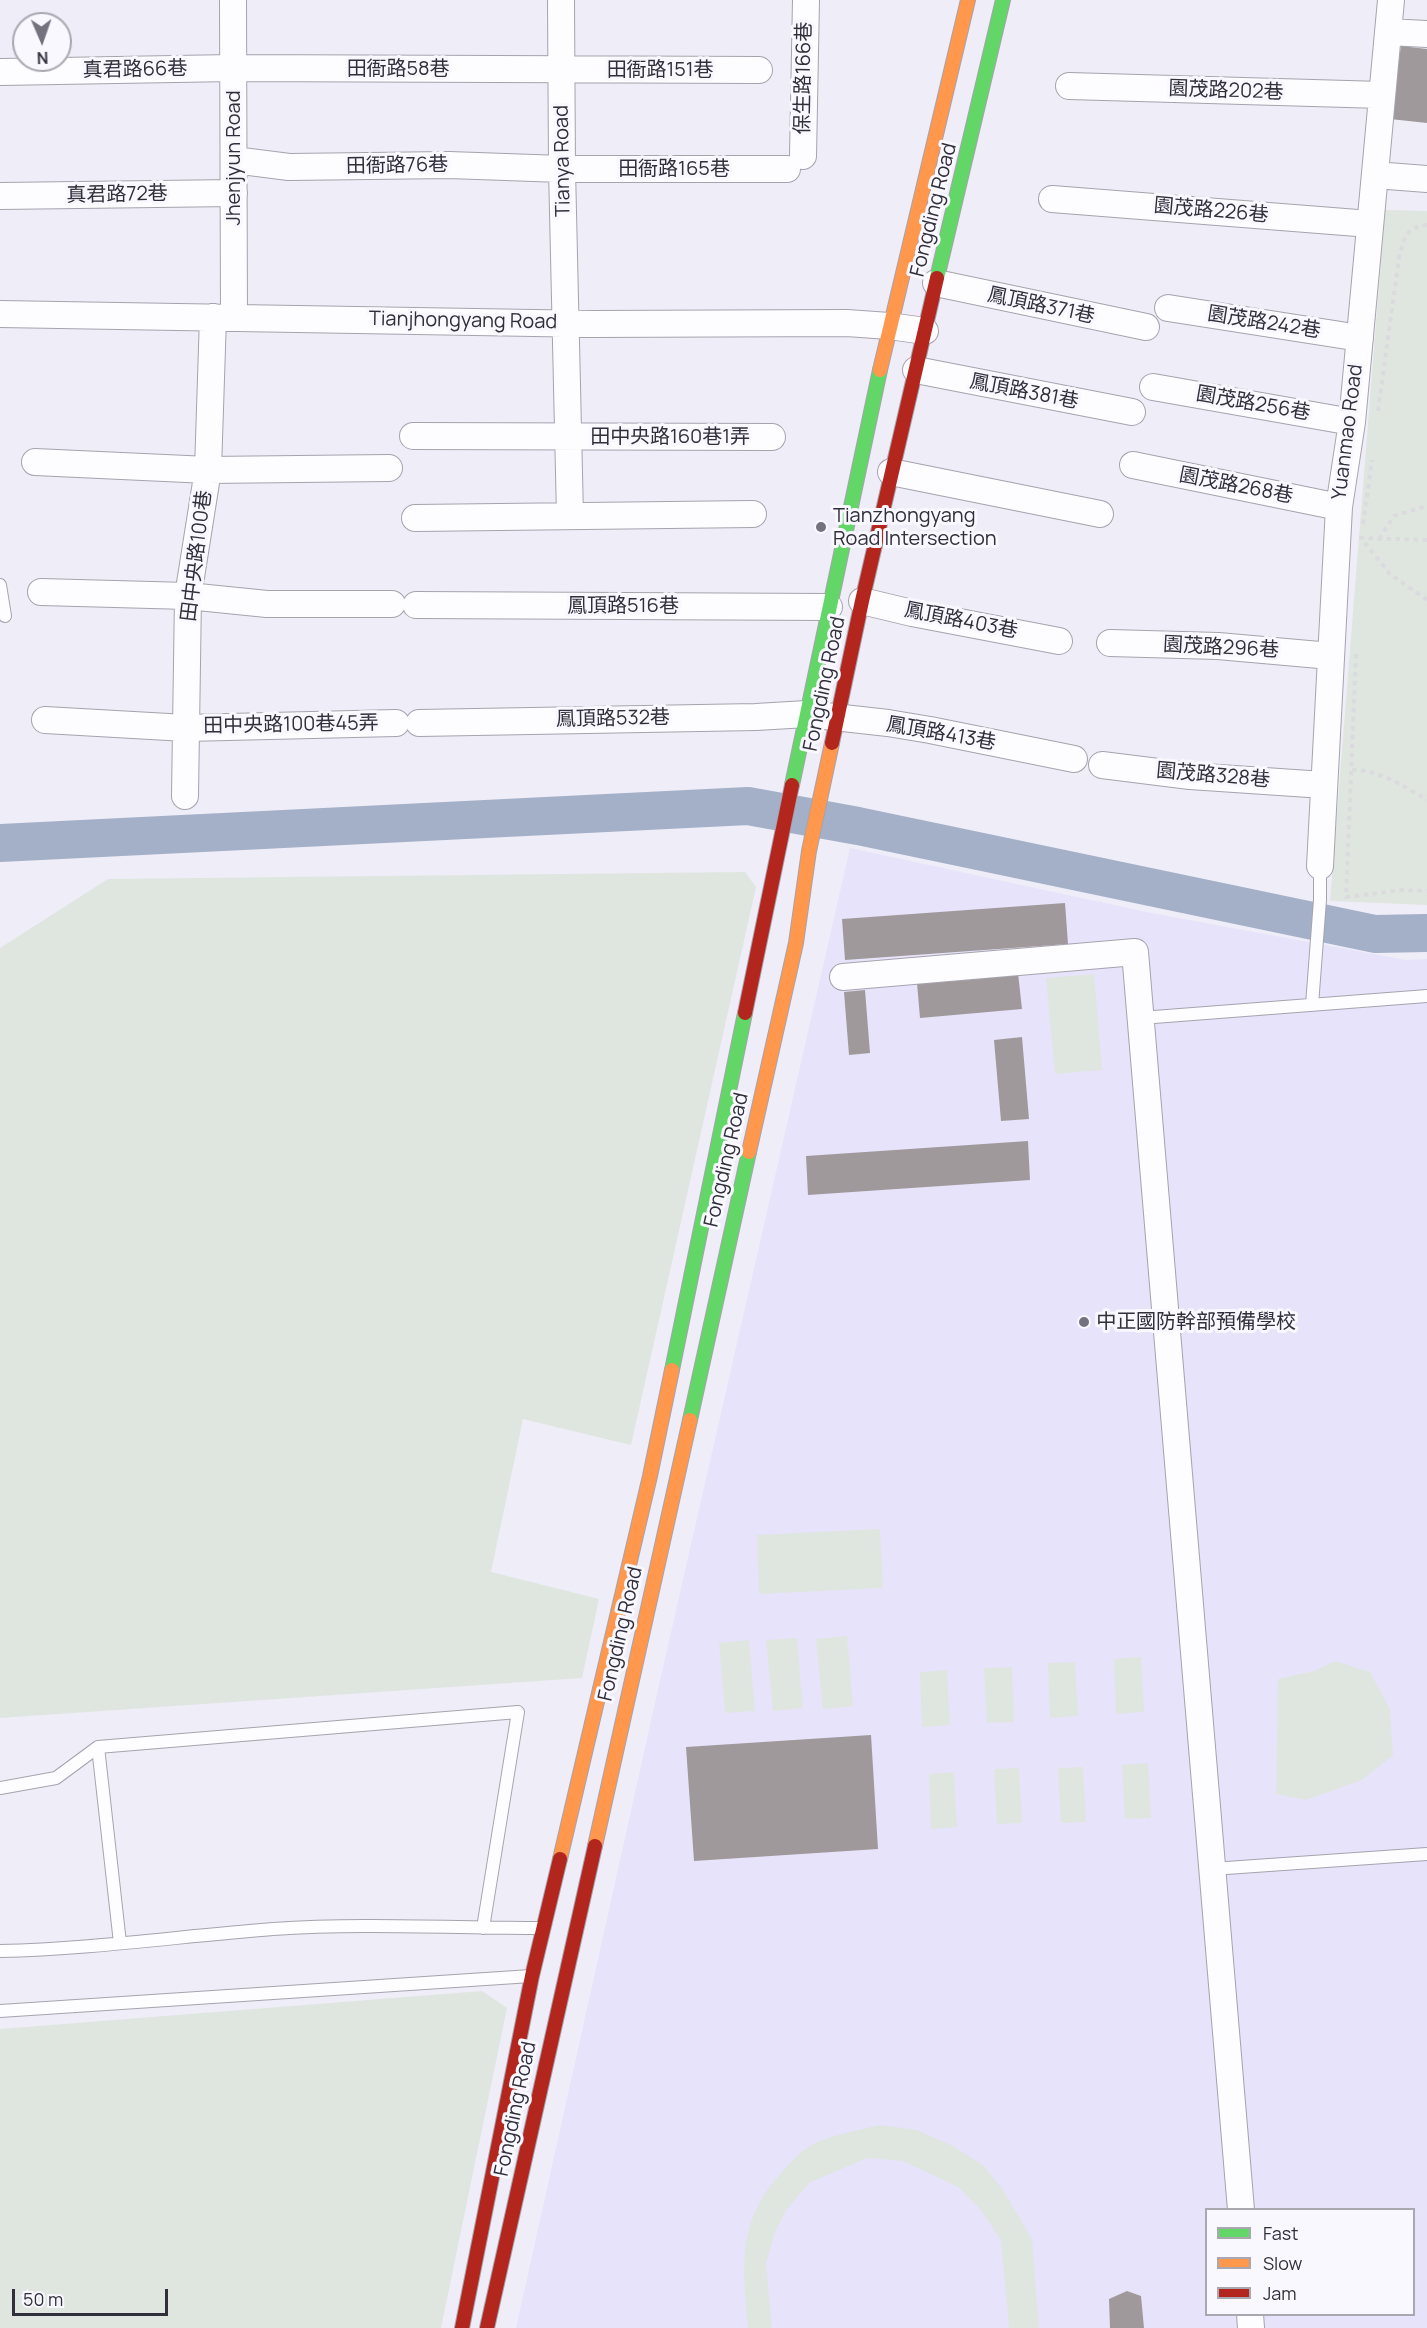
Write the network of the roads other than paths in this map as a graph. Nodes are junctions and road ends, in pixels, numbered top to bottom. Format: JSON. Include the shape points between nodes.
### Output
{"nodes":[{"id":1,"x":233,"y":0,"type":"edge"},
{"id":2,"x":561,"y":0,"type":"edge"},
{"id":3,"x":806,"y":0,"type":"edge"},
{"id":4,"x":968,"y":0,"type":"edge"},
{"id":5,"x":1003,"y":0,"type":"edge"},
{"id":6,"x":1391,"y":0,"type":"edge"},
{"id":7,"x":1388,"y":32,"type":"junction"},
{"id":8,"x":1427,"y":34,"type":"edge"},
{"id":9,"x":233,"y":68,"type":"junction"},
{"id":10,"x":562,"y":69,"type":"junction"},
{"id":11,"x":759,"y":70,"type":"dead end"},
{"id":12,"x":0,"y":72,"type":"edge"},
{"id":13,"x":1070,"y":86,"type":"dead end"},
{"id":14,"x":1382,"y":95,"type":"junction"},
{"id":15,"x":234,"y":160,"type":"junction"},
{"id":16,"x":795,"y":163,"type":"joint"},
{"id":17,"x":562,"y":169,"type":"junction"},
{"id":18,"x":1375,"y":175,"type":"junction"},
{"id":19,"x":1427,"y":179,"type":"edge"},
{"id":20,"x":234,"y":193,"type":"junction"},
{"id":21,"x":0,"y":196,"type":"edge"},
{"id":22,"x":1052,"y":199,"type":"dead end"},
{"id":23,"x":1370,"y":224,"type":"junction"},
{"id":24,"x":936,"y":283,"type":"junction"},
{"id":25,"x":1168,"y":308,"type":"dead end"},
{"id":26,"x":0,"y":314,"type":"edge"},
{"id":27,"x":223,"y":317,"type":"junction"},
{"id":28,"x":566,"y":323,"type":"junction"},
{"id":29,"x":889,"y":326,"type":"junction"},
{"id":30,"x":1146,"y":327,"type":"dead end"},
{"id":31,"x":925,"y":331,"type":"junction"},
{"id":32,"x":1360,"y":338,"type":"junction"},
{"id":33,"x":916,"y":370,"type":"junction"},
{"id":34,"x":1154,"y":387,"type":"dead end"},
{"id":35,"x":1132,"y":412,"type":"dead end"},
{"id":36,"x":1364,"y":422,"type":"junction"},
{"id":37,"x":413,"y":436,"type":"dead end"},
{"id":38,"x":569,"y":436,"type":"junction"},
{"id":39,"x":772,"y":437,"type":"dead end"},
{"id":40,"x":35,"y":462,"type":"dead end"},
{"id":41,"x":1133,"y":465,"type":"dead end"},
{"id":42,"x":389,"y":468,"type":"dead end"},
{"id":43,"x":208,"y":470,"type":"junction"},
{"id":44,"x":891,"y":472,"type":"junction"},
{"id":45,"x":1339,"y":507,"type":"junction"},
{"id":46,"x":753,"y":514,"type":"dead end"},
{"id":47,"x":1100,"y":514,"type":"dead end"},
{"id":48,"x":570,"y":516,"type":"junction"},
{"id":49,"x":415,"y":518,"type":"dead end"},
{"id":50,"x":0,"y":585,"type":"edge"},
{"id":51,"x":41,"y":592,"type":"dead end"},
{"id":52,"x":188,"y":596,"type":"junction"},
{"id":53,"x":862,"y":601,"type":"junction"},
{"id":54,"x":829,"y":607,"type":"junction"},
{"id":55,"x":5,"y":616,"type":"dead end"},
{"id":56,"x":1059,"y":641,"type":"dead end"},
{"id":57,"x":1110,"y":643,"type":"dead end"},
{"id":58,"x":1331,"y":656,"type":"junction"},
{"id":59,"x":807,"y":714,"type":"junction"},
{"id":60,"x":837,"y":719,"type":"junction"},
{"id":61,"x":45,"y":720,"type":"dead end"},
{"id":62,"x":408,"y":723,"type":"joint"},
{"id":63,"x":186,"y":728,"type":"junction"},
{"id":64,"x":1074,"y":759,"type":"dead end"},
{"id":65,"x":1102,"y":765,"type":"dead end"},
{"id":66,"x":1324,"y":785,"type":"junction"},
{"id":67,"x":185,"y":796,"type":"dead end"},
{"id":68,"x":1320,"y":866,"type":"joint"},
{"id":69,"x":843,"y":977,"type":"dead end"},
{"id":70,"x":1427,"y":996,"type":"edge"},
{"id":71,"x":1312,"y":1005,"type":"junction"},
{"id":72,"x":1141,"y":1018,"type":"junction"},
{"id":73,"x":99,"y":1747,"type":"junction"},
{"id":74,"x":0,"y":1788,"type":"edge"},
{"id":75,"x":1427,"y":1854,"type":"edge"},
{"id":76,"x":1212,"y":1869,"type":"junction"},
{"id":77,"x":483,"y":1928,"type":"junction"},
{"id":78,"x":544,"y":1928,"type":"junction"},
{"id":79,"x":120,"y":1943,"type":"junction"},
{"id":80,"x":0,"y":1951,"type":"edge"},
{"id":81,"x":532,"y":1976,"type":"junction"},
{"id":82,"x":0,"y":2011,"type":"edge"},
{"id":83,"x":1241,"y":2208,"type":"edge"},
{"id":84,"x":462,"y":2328,"type":"edge"},
{"id":85,"x":487,"y":2328,"type":"edge"}],
"edges":[{"from":1,"to":9,"type":"street","name":"Jhenjyun Road"},
{"from":2,"to":10,"type":"street","name":"Tianya Road"},
{"from":3,"to":16,"type":"street","name":"保生路166巷"},
{"from":4,"to":29,"type":"main road","name":"Fongding Road"},
{"from":5,"to":24,"type":"main road","name":"Fongding Road"},
{"from":6,"to":7,"type":"street","name":"Yuanmao Road"},
{"from":7,"to":8,"type":"street"},
{"from":7,"to":14,"type":"street","name":"Yuanmao Road"},
{"from":9,"to":10,"type":"street","name":"田衙路58巷"},
{"from":9,"to":12,"type":"street","name":"真君路66巷"},
{"from":9,"to":15,"type":"street","name":"Jhenjyun Road"},
{"from":10,"to":11,"type":"street","name":"田衙路151巷"},
{"from":10,"to":17,"type":"street","name":"Tianya Road"},
{"from":13,"to":14,"type":"street","name":"園茂路202巷"},
{"from":14,"to":18,"type":"street","name":"Yuanmao Road"},
{"from":15,"to":17,"type":"street","name":"田衙路76巷","via":[[288,167],[449,165]]},
{"from":15,"to":20,"type":"street","name":"Jhenjyun Road"},
{"from":16,"to":17,"type":"street","name":"田衙路165巷"},
{"from":17,"to":28,"type":"street","name":"Tianya Road"},
{"from":18,"to":19,"type":"street"},
{"from":18,"to":23,"type":"street","name":"Yuanmao Road"},
{"from":20,"to":21,"type":"street","name":"真君路72巷"},
{"from":20,"to":27,"type":"street","name":"Jhenjyun Road"},
{"from":22,"to":23,"type":"street","name":"園茂路226巷"},
{"from":23,"to":32,"type":"street","name":"Yuanmao Road"},
{"from":24,"to":30,"type":"street","name":"鳳頂路371巷"},
{"from":24,"to":31,"type":"main road","name":"Fongding Road"},
{"from":25,"to":32,"type":"street","name":"園茂路242巷"},
{"from":26,"to":27,"type":"street","name":"Tianjhongyang Road"},
{"from":27,"to":28,"type":"street","name":"Tianjhongyang Road"},
{"from":27,"to":43,"type":"street","name":"田中央路100巷"},
{"from":28,"to":29,"type":"street","name":"Tianjhongyang Road"},
{"from":28,"to":38,"type":"street","name":"Tianya Road"},
{"from":29,"to":31,"type":"street","name":"Tianjhongyang Road"},
{"from":29,"to":54,"type":"main road","name":"Fongding Road"},
{"from":31,"to":33,"type":"main road","name":"Fongding Road"},
{"from":32,"to":36,"type":"street","name":"Yuanmao Road"},
{"from":33,"to":35,"type":"street","name":"鳳頂路381巷"},
{"from":33,"to":44,"type":"main road","name":"Fongding Road"},
{"from":34,"to":36,"type":"street","name":"園茂路256巷"},
{"from":36,"to":45,"type":"street","name":"Yuanmao Road"},
{"from":37,"to":38,"type":"street","name":"田中央路160巷1弄"},
{"from":38,"to":39,"type":"street","name":"田中央路160巷1弄"},
{"from":38,"to":48,"type":"street","name":"Tianya Road"},
{"from":40,"to":43,"type":"street"},
{"from":41,"to":45,"type":"street","name":"園茂路268巷"},
{"from":42,"to":43,"type":"street"},
{"from":43,"to":52,"type":"street","name":"田中央路100巷"},
{"from":44,"to":47,"type":"street"},
{"from":44,"to":53,"type":"main road","name":"Fongding Road"},
{"from":45,"to":58,"type":"street","name":"Yuanmao Road"},
{"from":46,"to":48,"type":"street"},
{"from":48,"to":49,"type":"street"},
{"from":50,"to":55,"type":"lane"},
{"from":51,"to":52,"type":"street","name":"鳳頂路516巷"},
{"from":52,"to":54,"type":"street","name":"鳳頂路516巷","via":[[267,604]]},
{"from":52,"to":63,"type":"street","name":"田中央路100巷"},
{"from":53,"to":56,"type":"street","name":"鳳頂路403巷"},
{"from":53,"to":60,"type":"main road","name":"Fongding Road"},
{"from":54,"to":59,"type":"main road","name":"Fongding Road"},
{"from":57,"to":58,"type":"street","name":"園茂路296巷","via":[[1218,646]]},
{"from":58,"to":66,"type":"street","name":"Yuanmao Road"},
{"from":59,"to":60,"type":"street","name":"鳳頂路413巷"},
{"from":59,"to":62,"type":"street","name":"鳳頂路532巷"},
{"from":59,"to":78,"type":"main road","name":"Fongding Road","via":[[650,1476]]},
{"from":60,"to":64,"type":"street","name":"鳳頂路413巷","via":[[930,729]]},
{"from":60,"to":85,"type":"main road","name":"Fongding Road","via":[[809,851],[796,944]]},
{"from":61,"to":63,"type":"street","name":"田中央路100巷45弄"},
{"from":62,"to":63,"type":"street","name":"田中央路100巷45弄"},
{"from":63,"to":67,"type":"street","name":"田中央路100巷"},
{"from":65,"to":66,"type":"street","name":"園茂路328巷","via":[[1190,776]]},
{"from":66,"to":68,"type":"street","name":"Yuanmao Road"},
{"from":68,"to":71,"type":"lane"},
{"from":69,"to":72,"type":"street","via":[[1136,952]]},
{"from":70,"to":71,"type":"lane"},
{"from":71,"to":72,"type":"lane"},
{"from":72,"to":76,"type":"street"},
{"from":73,"to":74,"type":"lane","via":[[56,1778]]},
{"from":73,"to":77,"type":"lane","via":[[518,1712]]},
{"from":73,"to":79,"type":"lane"},
{"from":75,"to":76,"type":"lane"},
{"from":76,"to":83,"type":"street"},
{"from":77,"to":78,"type":"lane"},
{"from":77,"to":79,"type":"lane","via":[[273,1929]]},
{"from":78,"to":81,"type":"main road","name":"Fongding Road"},
{"from":79,"to":80,"type":"lane"},
{"from":81,"to":82,"type":"lane"},
{"from":81,"to":84,"type":"main road","name":"Fongding Road"}]}
